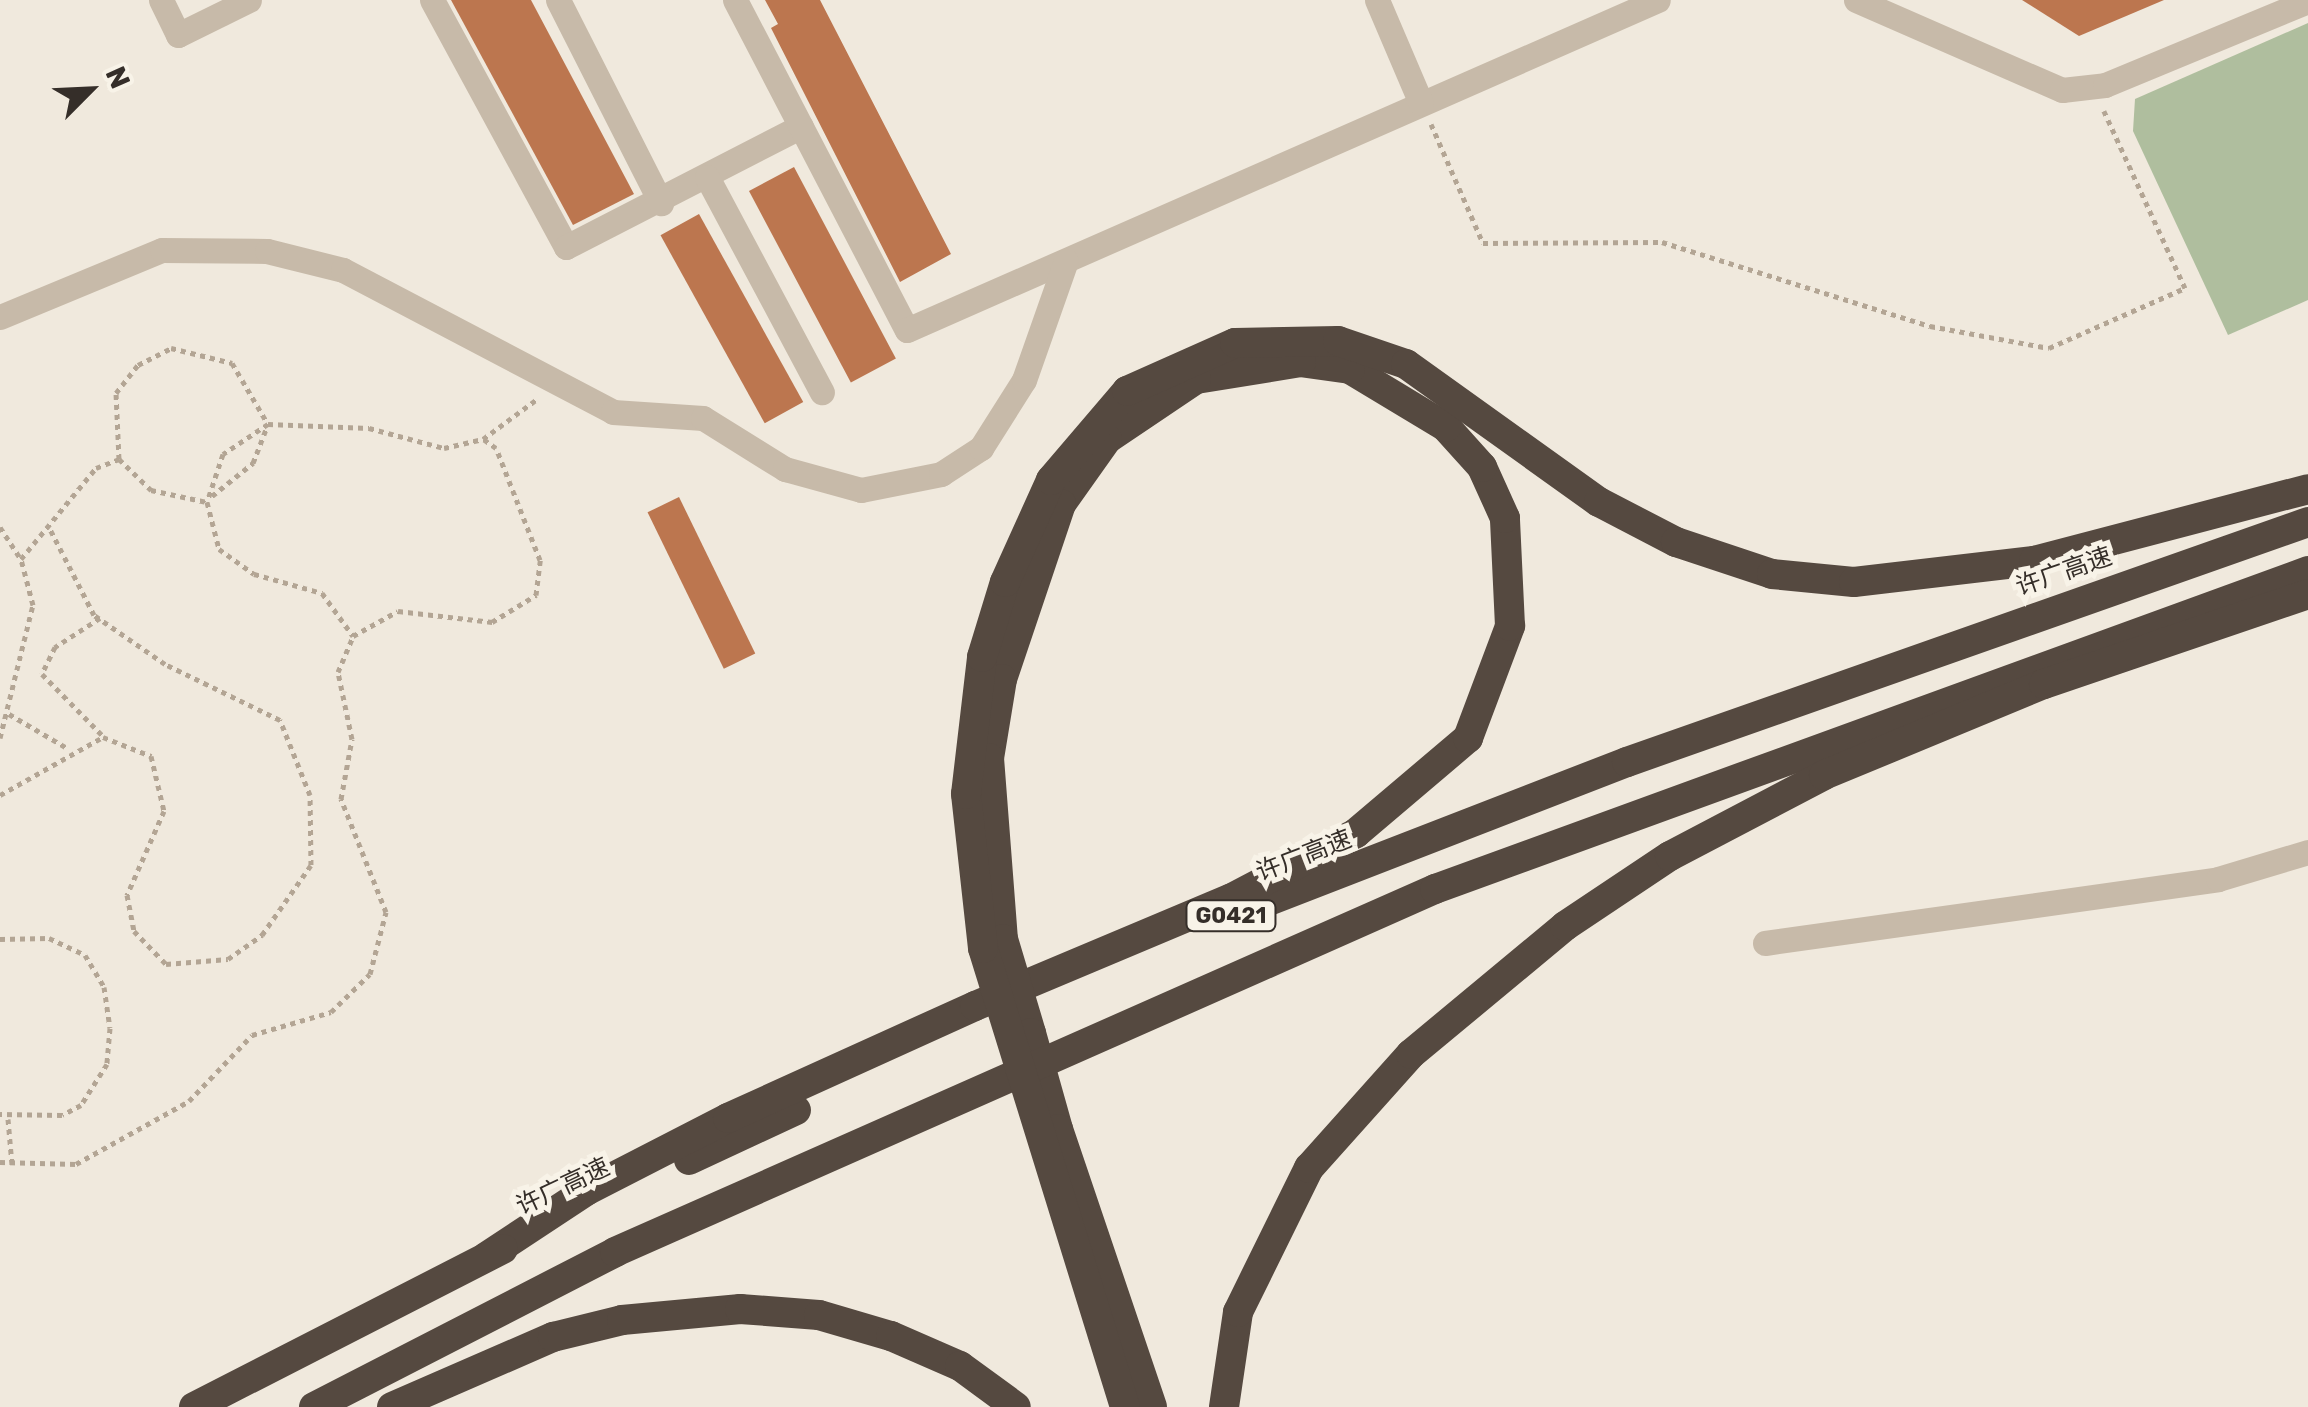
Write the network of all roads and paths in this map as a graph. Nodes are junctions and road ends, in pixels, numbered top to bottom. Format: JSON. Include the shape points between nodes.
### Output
{"nodes":[{"id":1,"x":161,"y":0,"type":"edge"},
{"id":2,"x":249,"y":0,"type":"edge"},
{"id":3,"x":432,"y":0,"type":"edge"},
{"id":4,"x":558,"y":0,"type":"edge"},
{"id":5,"x":735,"y":0,"type":"edge"},
{"id":6,"x":1377,"y":0,"type":"edge"},
{"id":7,"x":1658,"y":0,"type":"edge"},
{"id":8,"x":1856,"y":0,"type":"edge"},
{"id":9,"x":2308,"y":1,"type":"edge"},
{"id":10,"x":2092,"y":86,"type":"junction"},
{"id":11,"x":1422,"y":103,"type":"junction"},
{"id":12,"x":801,"y":126,"type":"junction"},
{"id":13,"x":707,"y":177,"type":"junction"},
{"id":14,"x":661,"y":203,"type":"junction"},
{"id":15,"x":1066,"y":261,"type":"junction"},
{"id":16,"x":0,"y":316,"type":"edge"},
{"id":17,"x":546,"y":384,"type":"junction"},
{"id":18,"x":822,"y":392,"type":"dead end"},
{"id":19,"x":268,"y":424,"type":"junction"},
{"id":20,"x":483,"y":439,"type":"junction"},
{"id":21,"x":119,"y":460,"type":"junction"},
{"id":22,"x":2308,"y":489,"type":"edge"},
{"id":23,"x":206,"y":502,"type":"junction"},
{"id":24,"x":2308,"y":522,"type":"edge"},
{"id":25,"x":0,"y":526,"type":"edge"},
{"id":26,"x":50,"y":529,"type":"junction"},
{"id":27,"x":21,"y":559,"type":"junction"},
{"id":28,"x":2308,"y":570,"type":"edge"},
{"id":29,"x":2308,"y":594,"type":"edge"},
{"id":30,"x":100,"y":618,"type":"junction"},
{"id":31,"x":354,"y":636,"type":"junction"},
{"id":32,"x":8,"y":714,"type":"junction"},
{"id":33,"x":104,"y":736,"type":"junction"},
{"id":34,"x":0,"y":738,"type":"edge"},
{"id":35,"x":69,"y":749,"type":"junction"},
{"id":36,"x":0,"y":795,"type":"edge"},
{"id":37,"x":2308,"y":852,"type":"edge"},
{"id":38,"x":0,"y":939,"type":"edge"},
{"id":39,"x":1765,"y":942,"type":"dead end"},
{"id":40,"x":993,"y":944,"type":"junction"},
{"id":41,"x":0,"y":1114,"type":"edge"},
{"id":42,"x":8,"y":1118,"type":"junction"},
{"id":43,"x":1048,"y":1134,"type":"junction"},
{"id":44,"x":0,"y":1162,"type":"edge"},
{"id":45,"x":12,"y":1166,"type":"junction"},
{"id":46,"x":486,"y":1256,"type":"junction"},
{"id":47,"x":194,"y":1407,"type":"edge"},
{"id":48,"x":314,"y":1407,"type":"edge"},
{"id":49,"x":392,"y":1407,"type":"edge"},
{"id":50,"x":1016,"y":1407,"type":"edge"},
{"id":51,"x":1125,"y":1407,"type":"edge"},
{"id":52,"x":1152,"y":1407,"type":"edge"},
{"id":53,"x":1224,"y":1407,"type":"edge"}],
"edges":[{"from":1,"to":2,"type":"street","via":[[178,34]]},
{"from":3,"to":14,"type":"street","via":[[566,247]]},
{"from":4,"to":14,"type":"street"},
{"from":5,"to":12,"type":"street"},
{"from":6,"to":11,"type":"street"},
{"from":7,"to":11,"type":"street"},
{"from":8,"to":10,"type":"street","via":[[2062,90]]},
{"from":9,"to":10,"type":"street"},
{"from":10,"to":11,"type":"path","via":[[2185,288],[2049,348],[1930,326],[1662,242],[1483,243]]},
{"from":11,"to":15,"type":"street"},
{"from":12,"to":13,"type":"street"},
{"from":12,"to":15,"type":"street","via":[[906,330]]},
{"from":13,"to":14,"type":"street"},
{"from":13,"to":18,"type":"street"},
{"from":15,"to":17,"type":"street","via":[[1001,424],[940,474],[911,482],[821,484],[703,418],[613,412]]},
{"from":16,"to":17,"type":"street","via":[[162,250],[267,251],[343,270]]},
{"from":17,"to":20,"type":"path","via":[[528,412]]},
{"from":19,"to":20,"type":"path","via":[[369,428],[444,448]]},
{"from":19,"to":21,"type":"path","via":[[253,385],[232,364],[171,348],[138,365],[116,393]]},
{"from":19,"to":23,"type":"path","via":[[253,463]]},
{"from":19,"to":23,"type":"path","via":[[223,454]]},
{"from":20,"to":31,"type":"path","via":[[496,448],[540,560],[536,596],[492,622],[398,611]]},
{"from":21,"to":23,"type":"path","via":[[151,490]]},
{"from":21,"to":26,"type":"path","via":[[96,468]]},
{"from":22,"to":40,"type":"highway","via":[[2034,561],[1854,582],[1772,574],[1676,542],[1599,502],[1406,364],[1338,341],[1290,340],[1235,344],[1178,362],[1128,391],[1087,430],[1051,480],[1005,582],[982,657],[966,794]]},
{"from":23,"to":31,"type":"path","via":[[219,549],[254,574],[322,594]]},
{"from":24,"to":46,"type":"highway","name":"许广高速","number":"G0421","via":[[1628,762],[1172,939]]},
{"from":25,"to":27,"type":"path"},
{"from":26,"to":27,"type":"path"},
{"from":26,"to":30,"type":"path"},
{"from":27,"to":32,"type":"path","via":[[33,606]]},
{"from":28,"to":48,"type":"highway","number":"G0421","via":[[1435,888],[614,1252]]},
{"from":29,"to":53,"type":"highway","via":[[2044,684],[1824,775],[1670,856],[1565,926],[1411,1054],[1308,1168],[1238,1312]]},
{"from":30,"to":33,"type":"path","via":[[55,648],[42,674]]},
{"from":30,"to":33,"type":"path","via":[[165,664],[263,705],[303,771],[311,865],[262,935],[228,960],[166,964],[134,930],[131,874],[160,830],[164,796],[151,756]]},
{"from":31,"to":45,"type":"path","via":[[338,672],[352,740],[341,799],[386,912],[370,974],[331,1012],[252,1034],[190,1101],[76,1164]]},
{"from":32,"to":34,"type":"path"},
{"from":32,"to":35,"type":"path"},
{"from":33,"to":35,"type":"path"},
{"from":35,"to":36,"type":"path"},
{"from":37,"to":39,"type":"street","via":[[2218,880]]},
{"from":38,"to":42,"type":"path","via":[[66,943],[97,970],[110,1006],[108,1064],[92,1093],[62,1115]]},
{"from":40,"to":43,"type":"highway"},
{"from":40,"to":46,"type":"highway","via":[[989,758],[1002,679],[1061,504],[1107,440],[1196,380],[1301,362],[1350,368],[1446,427],[1482,467],[1505,518],[1510,626],[1468,738],[1420,786],[1356,832],[1230,900],[728,1118],[586,1191]]},
{"from":41,"to":42,"type":"path"},
{"from":42,"to":45,"type":"path"},
{"from":43,"to":51,"type":"highway"},
{"from":43,"to":52,"type":"highway"},
{"from":44,"to":45,"type":"path"},
{"from":46,"to":47,"type":"highway","name":"许广高速","number":"G0421"},
{"from":49,"to":50,"type":"highway","via":[[553,1337],[622,1320],[740,1309],[819,1315],[891,1336],[960,1366]]}]}
